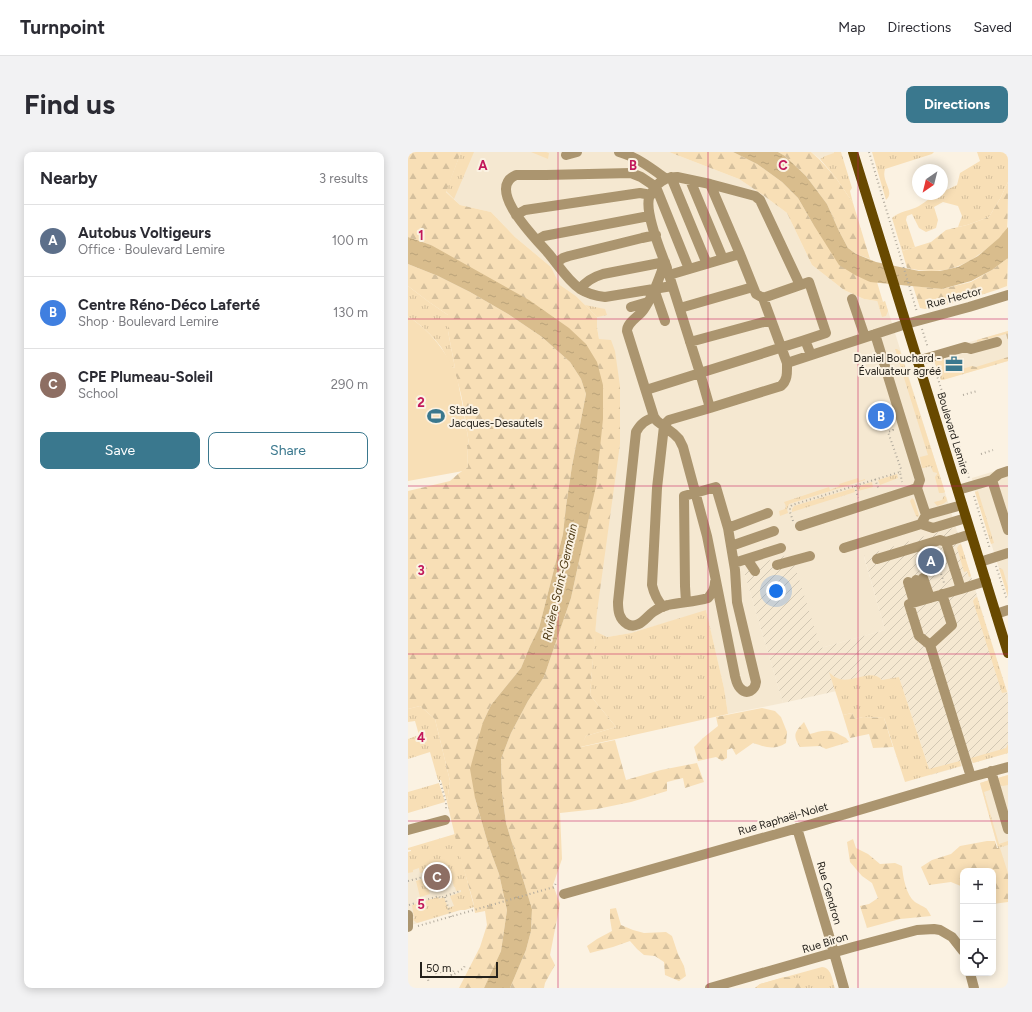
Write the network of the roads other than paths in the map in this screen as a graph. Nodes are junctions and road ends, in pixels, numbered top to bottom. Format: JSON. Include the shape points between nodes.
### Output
{"nodes":[{"id":1,"x":577,"y":152,"type":"edge"},
{"id":2,"x":619,"y":152,"type":"edge"},
{"id":3,"x":853,"y":152,"type":"edge"},
{"id":4,"x":566,"y":155,"type":"dead end"},
{"id":5,"x":668,"y":178,"type":"junction"},
{"id":6,"x":690,"y":180,"type":"junction"},
{"id":7,"x":710,"y":184,"type":"junction"},
{"id":8,"x":653,"y":191,"type":"junction"},
{"id":9,"x":516,"y":215,"type":"junction"},
{"id":10,"x":649,"y":216,"type":"junction"},
{"id":11,"x":656,"y":235,"type":"junction"},
{"id":12,"x":537,"y":240,"type":"junction"},
{"id":13,"x":740,"y":254,"type":"junction"},
{"id":14,"x":723,"y":259,"type":"junction"},
{"id":15,"x":665,"y":262,"type":"junction"},
{"id":16,"x":556,"y":263,"type":"junction"},
{"id":17,"x":707,"y":264,"type":"junction"},
{"id":18,"x":689,"y":269,"type":"junction"},
{"id":19,"x":669,"y":275,"type":"junction"},
{"id":20,"x":775,"y":283,"type":"dead end"},
{"id":21,"x":800,"y":285,"type":"junction"},
{"id":22,"x":672,"y":286,"type":"junction"},
{"id":23,"x":753,"y":287,"type":"junction"},
{"id":24,"x":580,"y":289,"type":"junction"},
{"id":25,"x":654,"y":289,"type":"junction"},
{"id":26,"x":780,"y":292,"type":"junction"},
{"id":27,"x":1008,"y":295,"type":"edge"},
{"id":28,"x":763,"y":298,"type":"junction"},
{"id":29,"x":852,"y":299,"type":"dead end"},
{"id":30,"x":648,"y":302,"type":"junction"},
{"id":31,"x":631,"y":307,"type":"dead end"},
{"id":32,"x":680,"y":308,"type":"junction"},
{"id":33,"x":771,"y":320,"type":"junction"},
{"id":34,"x":665,"y":321,"type":"dead end"},
{"id":35,"x":906,"y":324,"type":"junction"},
{"id":36,"x":875,"y":334,"type":"junction"},
{"id":37,"x":865,"y":337,"type":"junction"},
{"id":38,"x":806,"y":340,"type":"junction"},
{"id":39,"x":690,"y":342,"type":"junction"},
{"id":40,"x":997,"y":342,"type":"dead end"},
{"id":41,"x":781,"y":348,"type":"junction"},
{"id":42,"x":811,"y":355,"type":"junction"},
{"id":43,"x":917,"y":361,"type":"junction"},
{"id":44,"x":787,"y":363,"type":"junction"},
{"id":45,"x":700,"y":373,"type":"junction"},
{"id":46,"x":646,"y":390,"type":"junction"},
{"id":47,"x":710,"y":408,"type":"junction"},
{"id":48,"x":654,"y":417,"type":"junction"},
{"id":49,"x":664,"y":426,"type":"junction"},
{"id":50,"x":1008,"y":472,"type":"edge"},
{"id":51,"x":992,"y":480,"type":"junction"},
{"id":52,"x":917,"y":488,"type":"junction"},
{"id":53,"x":958,"y":490,"type":"junction"},
{"id":54,"x":696,"y":493,"type":"junction"},
{"id":55,"x":962,"y":504,"type":"junction"},
{"id":56,"x":768,"y":513,"type":"dead end"},
{"id":57,"x":966,"y":518,"type":"junction"},
{"id":58,"x":924,"y":519,"type":"junction"},
{"id":59,"x":800,"y":526,"type":"dead end"},
{"id":60,"x":728,"y":528,"type":"junction"},
{"id":61,"x":1008,"y":530,"type":"edge"},
{"id":62,"x":774,"y":531,"type":"dead end"},
{"id":63,"x":971,"y":534,"type":"junction"},
{"id":64,"x":946,"y":542,"type":"junction"},
{"id":65,"x":731,"y":546,"type":"junction"},
{"id":66,"x":781,"y":548,"type":"dead end"},
{"id":67,"x":844,"y":548,"type":"dead end"},
{"id":68,"x":1008,"y":553,"type":"edge"},
{"id":69,"x":810,"y":556,"type":"dead end"},
{"id":70,"x":747,"y":559,"type":"junction"},
{"id":71,"x":877,"y":559,"type":"dead end"},
{"id":72,"x":980,"y":562,"type":"junction"},
{"id":73,"x":734,"y":563,"type":"junction"},
{"id":74,"x":777,"y":565,"type":"dead end"},
{"id":75,"x":755,"y":571,"type":"dead end"},
{"id":76,"x":716,"y":578,"type":"junction"},
{"id":77,"x":986,"y":581,"type":"junction"},
{"id":78,"x":961,"y":589,"type":"junction"},
{"id":79,"x":944,"y":593,"type":"junction"},
{"id":80,"x":922,"y":600,"type":"junction"},
{"id":81,"x":686,"y":602,"type":"junction"},
{"id":82,"x":1008,"y":606,"type":"edge"},
{"id":83,"x":663,"y":607,"type":"junction"},
{"id":84,"x":996,"y":614,"type":"junction"},
{"id":85,"x":930,"y":645,"type":"junction"},
{"id":86,"x":1008,"y":653,"type":"edge"},
{"id":87,"x":1008,"y":767,"type":"edge"},
{"id":88,"x":991,"y":772,"type":"junction"},
{"id":89,"x":971,"y":777,"type":"junction"},
{"id":90,"x":445,"y":820,"type":"dead end"},
{"id":91,"x":797,"y":828,"type":"junction"},
{"id":92,"x":1008,"y":829,"type":"edge"},
{"id":93,"x":408,"y":830,"type":"edge"},
{"id":94,"x":564,"y":894,"type":"dead end"},
{"id":95,"x":408,"y":915,"type":"edge"},
{"id":96,"x":412,"y":927,"type":"edge"},
{"id":97,"x":960,"y":946,"type":"edge"},
{"id":98,"x":834,"y":952,"type":"junction"},
{"id":99,"x":971,"y":976,"type":"edge"},
{"id":100,"x":742,"y":984,"type":"edge"},
{"id":101,"x":710,"y":988,"type":"edge"},
{"id":102,"x":844,"y":988,"type":"edge"},
{"id":103,"x":974,"y":988,"type":"edge"}],
"edges":[{"from":1,"to":4,"type":"street"},
{"from":2,"to":5,"type":"street"},
{"from":3,"to":35,"type":"main road","name":"Boulevard Lemire"},
{"from":5,"to":6,"type":"street","via":[[676,176]]},
{"from":5,"to":8,"type":"street"},
{"from":5,"to":17,"type":"street"},
{"from":6,"to":7,"type":"street"},
{"from":6,"to":14,"type":"street"},
{"from":7,"to":13,"type":"street"},
{"from":7,"to":21,"type":"street","via":[[755,196],[760,200]]},
{"from":8,"to":9,"type":"street","via":[[525,210]]},
{"from":8,"to":9,"type":"street","via":[[641,176],[630,172],[516,175],[509,180],[506,192]]},
{"from":8,"to":10,"type":"street","via":[[648,204]]},
{"from":8,"to":18,"type":"street"},
{"from":9,"to":12,"type":"street"},
{"from":10,"to":11,"type":"street"},
{"from":10,"to":12,"type":"street","via":[[544,236]]},
{"from":11,"to":15,"type":"street"},
{"from":11,"to":16,"type":"street","via":[[569,256]]},
{"from":12,"to":16,"type":"street"},
{"from":13,"to":14,"type":"street"},
{"from":13,"to":23,"type":"street"},
{"from":14,"to":17,"type":"street"},
{"from":15,"to":19,"type":"street"},
{"from":15,"to":24,"type":"street","via":[[603,274],[588,280]]},
{"from":15,"to":25,"type":"street"},
{"from":16,"to":24,"type":"street"},
{"from":17,"to":18,"type":"street"},
{"from":18,"to":19,"type":"street"},
{"from":19,"to":22,"type":"street"},
{"from":20,"to":26,"type":"street"},
{"from":21,"to":26,"type":"street"},
{"from":21,"to":38,"type":"street","via":[[809,282],[826,333]]},
{"from":22,"to":25,"type":"street"},
{"from":22,"to":32,"type":"street"},
{"from":23,"to":28,"type":"street","via":[[756,294]]},
{"from":23,"to":32,"type":"street"},
{"from":24,"to":25,"type":"street","via":[[589,294],[605,297]]},
{"from":25,"to":30,"type":"street"},
{"from":25,"to":34,"type":"street"},
{"from":26,"to":28,"type":"street"},
{"from":27,"to":35,"type":"street","name":"Rue Hector"},
{"from":28,"to":33,"type":"street"},
{"from":29,"to":37,"type":"street"},
{"from":30,"to":31,"type":"street"},
{"from":30,"to":46,"type":"street","via":[[627,328]]},
{"from":32,"to":39,"type":"street"},
{"from":33,"to":39,"type":"street"},
{"from":33,"to":41,"type":"street"},
{"from":35,"to":36,"type":"street","name":"Rue Hector"},
{"from":35,"to":43,"type":"main road","name":"Boulevard Lemire"},
{"from":36,"to":37,"type":"street","name":"Rue Hector"},
{"from":36,"to":52,"type":"street","via":[[920,480]]},
{"from":37,"to":42,"type":"street","name":"Rue Hector"},
{"from":38,"to":41,"type":"street"},
{"from":38,"to":42,"type":"street"},
{"from":39,"to":45,"type":"street"},
{"from":40,"to":43,"type":"street","via":[[971,349],[965,347]]},
{"from":41,"to":44,"type":"street"},
{"from":41,"to":45,"type":"street"},
{"from":42,"to":44,"type":"street","name":"Rue Hector"},
{"from":43,"to":53,"type":"main road","name":"Boulevard Lemire"},
{"from":44,"to":47,"type":"street","via":[[786,381],[781,386]]},
{"from":45,"to":46,"type":"street","via":[[681,375]]},
{"from":45,"to":47,"type":"street"},
{"from":46,"to":48,"type":"street"},
{"from":47,"to":49,"type":"street","via":[[669,420]]},
{"from":48,"to":49,"type":"street"},
{"from":48,"to":83,"type":"street","via":[[639,426],[636,432],[618,602],[620,617],[630,626],[639,625],[654,611]]},
{"from":49,"to":54,"type":"street","via":[[683,446]]},
{"from":49,"to":83,"type":"street","via":[[657,488],[652,585],[658,602]]},
{"from":50,"to":51,"type":"street","via":[[998,474]]},
{"from":51,"to":53,"type":"street"},
{"from":51,"to":61,"type":"street"},
{"from":52,"to":58,"type":"street"},
{"from":52,"to":59,"type":"street"},
{"from":53,"to":55,"type":"main road","name":"Boulevard Lemire"},
{"from":54,"to":60,"type":"street","via":[[716,487]]},
{"from":54,"to":76,"type":"street"},
{"from":54,"to":81,"type":"street","via":[[684,496]]},
{"from":55,"to":57,"type":"main road","name":"Boulevard Lemire"},
{"from":55,"to":58,"type":"street"},
{"from":56,"to":60,"type":"street"},
{"from":57,"to":58,"type":"street","via":[[933,528]]},
{"from":57,"to":63,"type":"main road","name":"Boulevard Lemire"},
{"from":58,"to":67,"type":"street"},
{"from":60,"to":65,"type":"street"},
{"from":62,"to":65,"type":"street"},
{"from":63,"to":64,"type":"street"},
{"from":63,"to":72,"type":"main road","name":"Boulevard Lemire"},
{"from":64,"to":71,"type":"street","via":[[931,542]]},
{"from":64,"to":78,"type":"street"},
{"from":65,"to":73,"type":"street"},
{"from":66,"to":70,"type":"street"},
{"from":68,"to":72,"type":"street"},
{"from":69,"to":74,"type":"street"},
{"from":70,"to":73,"type":"street"},
{"from":70,"to":75,"type":"street"},
{"from":72,"to":77,"type":"main road","name":"Boulevard Lemire"},
{"from":73,"to":76,"type":"street","via":[[737,602],[756,682],[753,690],[749,692],[740,688],[735,676]]},
{"from":76,"to":81,"type":"street","via":[[715,588],[708,598]]},
{"from":77,"to":78,"type":"street"},
{"from":77,"to":84,"type":"main road","name":"Boulevard Lemire"},
{"from":78,"to":79,"type":"street"},
{"from":79,"to":80,"type":"street"},
{"from":79,"to":85,"type":"street","via":[[952,625]]},
{"from":80,"to":80,"type":"street","via":[[916,580]]},
{"from":80,"to":85,"type":"street","via":[[909,604],[919,636]]},
{"from":81,"to":83,"type":"street"},
{"from":82,"to":84,"type":"street"},
{"from":84,"to":86,"type":"main road","name":"Boulevard Lemire"},
{"from":85,"to":89,"type":"street"},
{"from":87,"to":88,"type":"street","name":"Rue Raphaël-Nolet"},
{"from":88,"to":89,"type":"street","name":"Rue Raphaël-Nolet"},
{"from":88,"to":92,"type":"street"},
{"from":89,"to":91,"type":"street","name":"Rue Raphaël-Nolet"},
{"from":90,"to":93,"type":"street"},
{"from":91,"to":94,"type":"street","name":"Rue Raphaël-Nolet"},
{"from":91,"to":98,"type":"street","name":"Rue Gendron"},
{"from":95,"to":96,"type":"street"},
{"from":97,"to":98,"type":"street","name":"Rue Biron","via":[[947,933],[934,929],[917,930]]},
{"from":98,"to":100,"type":"street","name":"Rue Biron"},
{"from":98,"to":102,"type":"street","name":"Rue Gendron"},
{"from":99,"to":103,"type":"street"},
{"from":100,"to":101,"type":"street","name":"Rue Biron"}]}
